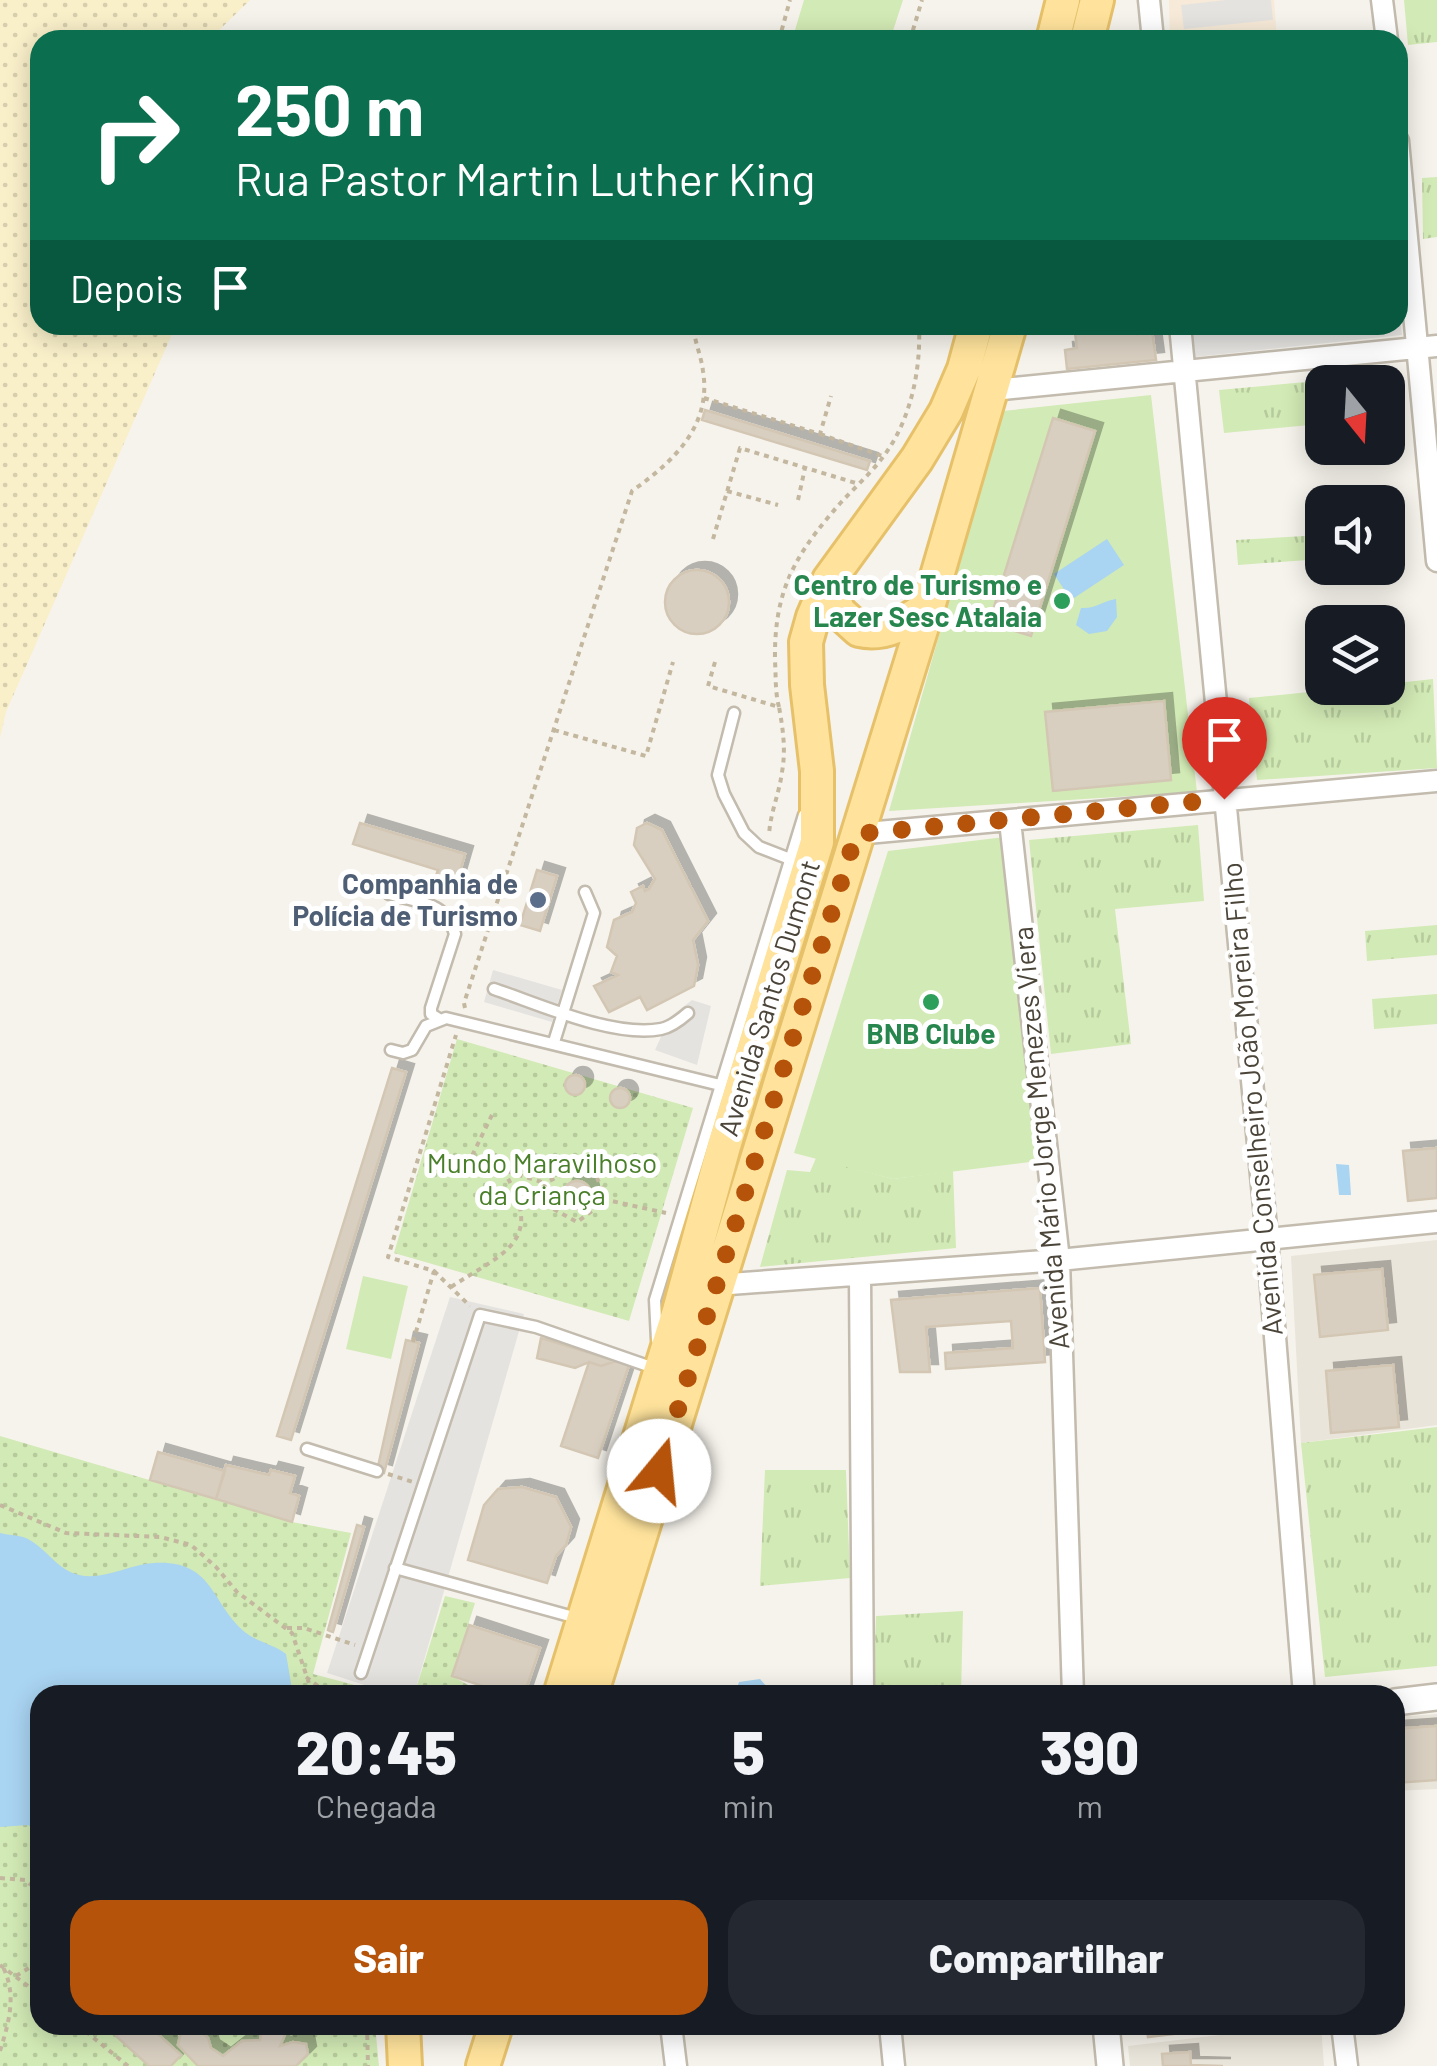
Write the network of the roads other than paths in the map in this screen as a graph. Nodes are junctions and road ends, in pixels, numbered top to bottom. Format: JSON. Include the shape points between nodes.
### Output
{"nodes":[{"id":1,"x":1063,"y":0,"type":"edge"},
{"id":2,"x":1098,"y":0,"type":"edge"},
{"id":3,"x":1149,"y":0,"type":"edge"},
{"id":4,"x":1382,"y":0,"type":"edge"},
{"id":5,"x":1056,"y":30,"type":"edge"},
{"id":6,"x":1090,"y":30,"type":"edge"},
{"id":7,"x":1152,"y":30,"type":"edge"},
{"id":8,"x":1386,"y":30,"type":"edge"},
{"id":9,"x":1408,"y":212,"type":"edge"},
{"id":10,"x":973,"y":335,"type":"edge"},
{"id":11,"x":1008,"y":335,"type":"edge"},
{"id":12,"x":1181,"y":335,"type":"edge"},
{"id":13,"x":1427,"y":347,"type":"edge"},
{"id":14,"x":1184,"y":372,"type":"junction"},
{"id":15,"x":994,"y":390,"type":"junction"},
{"id":16,"x":1437,"y":561,"type":"edge"},
{"id":17,"x":829,"y":580,"type":"junction"},
{"id":18,"x":928,"y":607,"type":"junction"},
{"id":19,"x":734,"y":714,"type":"dead end"},
{"id":20,"x":818,"y":771,"type":"junction"},
{"id":21,"x":1437,"y":781,"type":"edge"},
{"id":22,"x":1224,"y":799,"type":"junction"},
{"id":23,"x":1010,"y":820,"type":"junction"},
{"id":24,"x":856,"y":834,"type":"junction"},
{"id":25,"x":790,"y":860,"type":"junction"},
{"id":26,"x":584,"y":892,"type":"dead end"},
{"id":27,"x":390,"y":894,"type":"dead end"},
{"id":28,"x":494,"y":989,"type":"dead end"},
{"id":29,"x":564,"y":1012,"type":"junction"},
{"id":30,"x":688,"y":1014,"type":"dead end"},
{"id":31,"x":438,"y":1019,"type":"junction"},
{"id":32,"x":554,"y":1042,"type":"junction"},
{"id":33,"x":391,"y":1050,"type":"dead end"},
{"id":34,"x":718,"y":1094,"type":"junction"},
{"id":35,"x":724,"y":1146,"type":"junction"},
{"id":36,"x":1437,"y":1222,"type":"edge"},
{"id":37,"x":1266,"y":1238,"type":"junction"},
{"id":38,"x":1059,"y":1260,"type":"junction"},
{"id":39,"x":860,"y":1276,"type":"junction"},
{"id":40,"x":716,"y":1285,"type":"junction"},
{"id":41,"x":661,"y":1366,"type":"junction"},
{"id":42,"x":306,"y":1450,"type":"dead end"},
{"id":43,"x":377,"y":1471,"type":"road end"},
{"id":44,"x":395,"y":1568,"type":"junction"},
{"id":45,"x":585,"y":1620,"type":"junction"},
{"id":46,"x":361,"y":1672,"type":"dead end"},
{"id":47,"x":563,"y":1685,"type":"edge"},
{"id":48,"x":594,"y":1685,"type":"edge"},
{"id":49,"x":863,"y":1685,"type":"edge"},
{"id":50,"x":1073,"y":1685,"type":"edge"},
{"id":51,"x":1303,"y":1685,"type":"edge"},
{"id":52,"x":1437,"y":1697,"type":"edge"},
{"id":53,"x":1405,"y":1701,"type":"edge"},
{"id":54,"x":403,"y":2035,"type":"edge"},
{"id":55,"x":493,"y":2035,"type":"edge"},
{"id":56,"x":672,"y":2035,"type":"edge"},
{"id":57,"x":891,"y":2035,"type":"edge"},
{"id":58,"x":1107,"y":2035,"type":"edge"},
{"id":59,"x":1343,"y":2035,"type":"edge"},
{"id":60,"x":405,"y":2066,"type":"edge"},
{"id":61,"x":484,"y":2066,"type":"edge"},
{"id":62,"x":676,"y":2066,"type":"edge"},
{"id":63,"x":894,"y":2066,"type":"edge"},
{"id":64,"x":1110,"y":2066,"type":"edge"},
{"id":65,"x":1348,"y":2066,"type":"edge"}],
"edges":[{"from":1,"to":5,"type":"main road"},
{"from":2,"to":6,"type":"main road"},
{"from":3,"to":7,"type":"street"},
{"from":4,"to":8,"type":"street"},
{"from":9,"to":13,"type":"street"},
{"from":10,"to":17,"type":"main road","name":"Avenida Santos Dumont","via":[[946,412]]},
{"from":11,"to":15,"type":"main road","name":"Avenida Santos Dumont"},
{"from":12,"to":14,"type":"street","name":"Avenida Conselheiro João Moreira Filho"},
{"from":13,"to":14,"type":"street"},
{"from":13,"to":16,"type":"street"},
{"from":14,"to":15,"type":"street"},
{"from":14,"to":22,"type":"street","name":"Avenida Conselheiro João Moreira Filho"},
{"from":15,"to":18,"type":"main road","name":"Avenida Santos Dumont"},
{"from":17,"to":18,"type":"main road","via":[[838,611],[858,630],[884,631]]},
{"from":17,"to":20,"type":"main road","name":"Avenida Santos Dumont","via":[[806,642]]},
{"from":18,"to":24,"type":"main road","name":"Avenida Santos Dumont"},
{"from":19,"to":25,"type":"lane","via":[[718,775],[744,834]]},
{"from":20,"to":25,"type":"lane"},
{"from":20,"to":35,"type":"main road","name":"Avenida Santos Dumont","via":[[817,842],[808,878]]},
{"from":21,"to":22,"type":"street"},
{"from":22,"to":23,"type":"street"},
{"from":22,"to":37,"type":"street","name":"Avenida Conselheiro João Moreira Filho"},
{"from":23,"to":24,"type":"street"},
{"from":23,"to":38,"type":"street","name":"Avenida Mário Jorge Menezes Viera"},
{"from":24,"to":40,"type":"main road","name":"Avenida Santos Dumont"},
{"from":25,"to":34,"type":"lane"},
{"from":26,"to":29,"type":"lane","via":[[594,913]]},
{"from":27,"to":31,"type":"lane","via":[[443,910],[452,924],[455,934],[431,1008]]},
{"from":28,"to":29,"type":"lane"},
{"from":29,"to":30,"type":"lane","via":[[620,1028],[661,1029]]},
{"from":29,"to":32,"type":"lane"},
{"from":31,"to":32,"type":"lane"},
{"from":31,"to":33,"type":"lane","via":[[412,1050]]},
{"from":32,"to":34,"type":"lane"},
{"from":34,"to":35,"type":"main road"},
{"from":34,"to":41,"type":"lane","via":[[655,1300]]},
{"from":35,"to":41,"type":"main road","name":"Avenida Santos Dumont"},
{"from":36,"to":37,"type":"street"},
{"from":37,"to":38,"type":"street"},
{"from":37,"to":51,"type":"street","name":"Avenida Conselheiro João Moreira Filho"},
{"from":38,"to":39,"type":"street"},
{"from":38,"to":50,"type":"street","name":"Avenida Mário Jorge Menezes Viera"},
{"from":39,"to":40,"type":"street"},
{"from":39,"to":49,"type":"street"},
{"from":40,"to":48,"type":"main road","name":"Avenida Santos Dumont"},
{"from":41,"to":44,"type":"lane","via":[[480,1315]]},
{"from":41,"to":45,"type":"main road","name":"Avenida Santos Dumont"},
{"from":42,"to":43,"type":"lane"},
{"from":44,"to":45,"type":"lane"},
{"from":44,"to":46,"type":"lane"},
{"from":45,"to":47,"type":"main road","name":"Avenida Santos Dumont"},
{"from":52,"to":53,"type":"street"},
{"from":54,"to":60,"type":"main road"},
{"from":55,"to":61,"type":"main road"},
{"from":56,"to":62,"type":"street"},
{"from":57,"to":63,"type":"street"},
{"from":58,"to":64,"type":"street"},
{"from":59,"to":65,"type":"street"}]}
